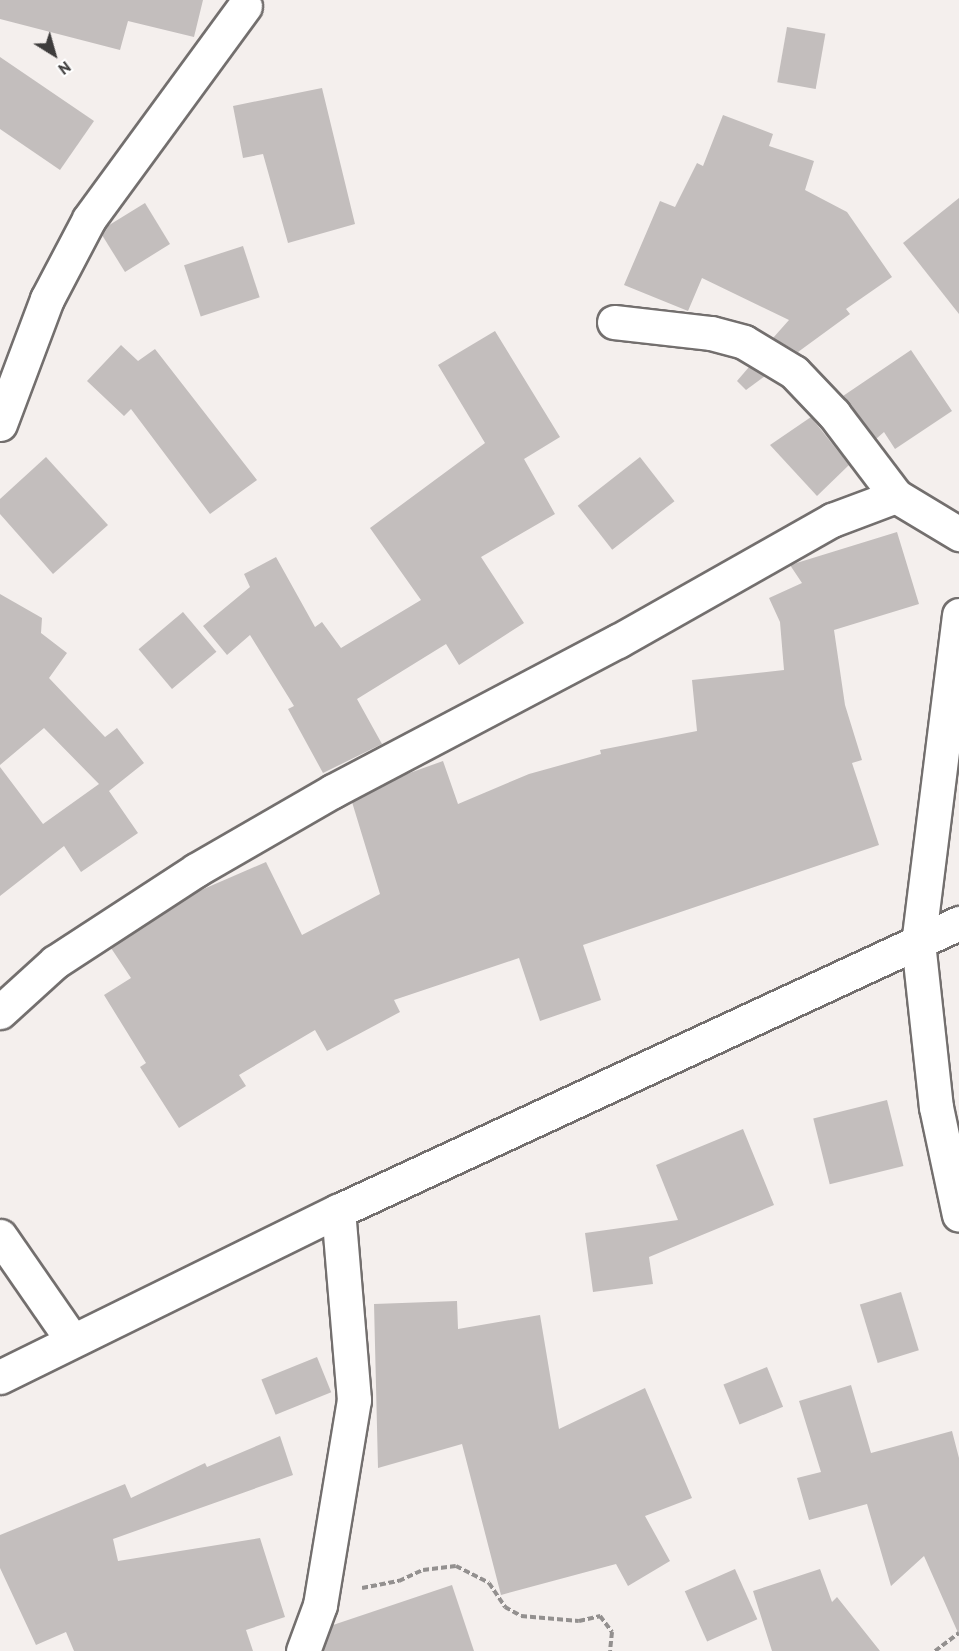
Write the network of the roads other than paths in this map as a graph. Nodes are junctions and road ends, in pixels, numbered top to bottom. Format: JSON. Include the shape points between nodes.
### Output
{"nodes":[{"id":1,"x":245,"y":6,"type":"dead end"},
{"id":2,"x":614,"y":322,"type":"dead end"},
{"id":3,"x":0,"y":424,"type":"edge"},
{"id":4,"x":896,"y":496,"type":"junction"},
{"id":5,"x":959,"y":534,"type":"edge"},
{"id":6,"x":959,"y":615,"type":"edge"},
{"id":7,"x":959,"y":923,"type":"edge"},
{"id":8,"x":918,"y":942,"type":"junction"},
{"id":9,"x":0,"y":1012,"type":"edge"},
{"id":10,"x":338,"y":1211,"type":"junction"},
{"id":11,"x":959,"y":1215,"type":"edge"},
{"id":12,"x":0,"y":1236,"type":"edge"},
{"id":13,"x":72,"y":1340,"type":"junction"},
{"id":14,"x":0,"y":1377,"type":"edge"},
{"id":15,"x":303,"y":1651,"type":"edge"}],
"edges":[{"from":1,"to":3,"type":"street","via":[[89,219],[47,298]]},
{"from":2,"to":4,"type":"street","via":[[711,333],[744,342],[794,372],[834,414]]},
{"from":4,"to":5,"type":"street"},
{"from":4,"to":9,"type":"street","via":[[832,520],[618,641],[333,791],[63,956]]},
{"from":6,"to":8,"type":"street"},
{"from":7,"to":8,"type":"street"},
{"from":8,"to":10,"type":"street"},
{"from":8,"to":11,"type":"street","via":[[936,1107]]},
{"from":10,"to":13,"type":"street"},
{"from":10,"to":15,"type":"street","via":[[354,1400],[320,1605]]},
{"from":12,"to":13,"type":"street"},
{"from":13,"to":14,"type":"street"}]}
